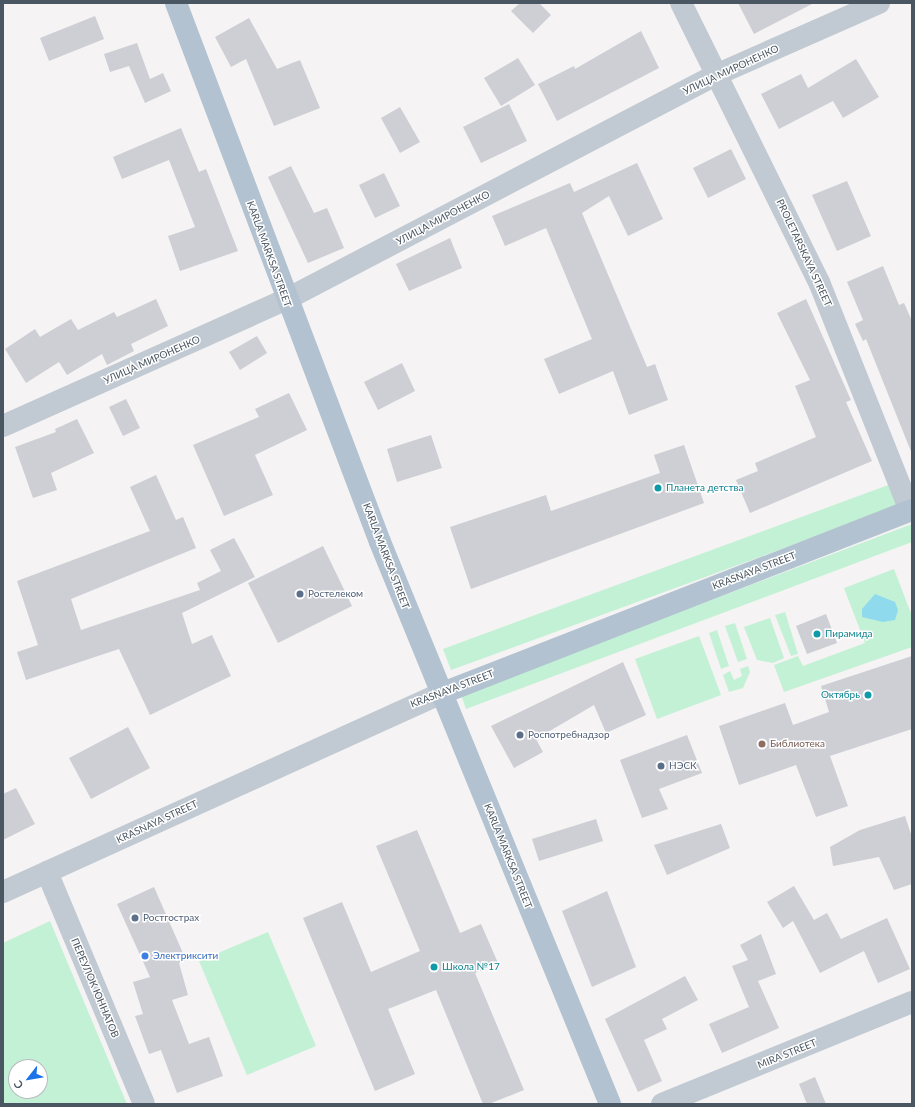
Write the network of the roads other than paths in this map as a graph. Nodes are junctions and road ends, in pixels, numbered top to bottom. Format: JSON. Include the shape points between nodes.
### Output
{"nodes":[{"id":1,"x":176,"y":3,"type":"edge"},
{"id":2,"x":681,"y":3,"type":"edge"},
{"id":3,"x":879,"y":3,"type":"edge"},
{"id":4,"x":718,"y":74,"type":"junction"},
{"id":5,"x":285,"y":300,"type":"junction"},
{"id":6,"x":3,"y":426,"type":"edge"},
{"id":7,"x":911,"y":510,"type":"edge"},
{"id":8,"x":440,"y":694,"type":"junction"},
{"id":9,"x":47,"y":872,"type":"junction"},
{"id":10,"x":3,"y":892,"type":"edge"},
{"id":11,"x":912,"y":1002,"type":"edge"},
{"id":12,"x":144,"y":1104,"type":"edge"},
{"id":13,"x":610,"y":1104,"type":"edge"},
{"id":14,"x":662,"y":1104,"type":"edge"}],
"edges":[{"from":1,"to":5,"type":"main road","name":"KARLA MARKSA STREET"},
{"from":2,"to":4,"type":"street","name":"PROLETARSKAYA STREET"},
{"from":3,"to":4,"type":"street","name":"УЛИЦА МИРОНЕНКО"},
{"from":4,"to":5,"type":"street","name":"УЛИЦА МИРОНЕНКО"},
{"from":4,"to":7,"type":"street","name":"PROLETARSKAYA STREET","via":[[819,282]]},
{"from":5,"to":6,"type":"street","name":"УЛИЦА МИРОНЕНКО"},
{"from":5,"to":8,"type":"main road","name":"KARLA MARKSA STREET"},
{"from":7,"to":8,"type":"main road","name":"KRASNAYA STREET"},
{"from":8,"to":9,"type":"street","name":"KRASNAYA STREET"},
{"from":8,"to":13,"type":"main road","name":"KARLA MARKSA STREET"},
{"from":9,"to":10,"type":"street","name":"KRASNAYA STREET"},
{"from":9,"to":12,"type":"street","name":"ПЕРЕУЛОК ЮННАТОВ"},
{"from":11,"to":14,"type":"street","name":"MIRA STREET"}]}
